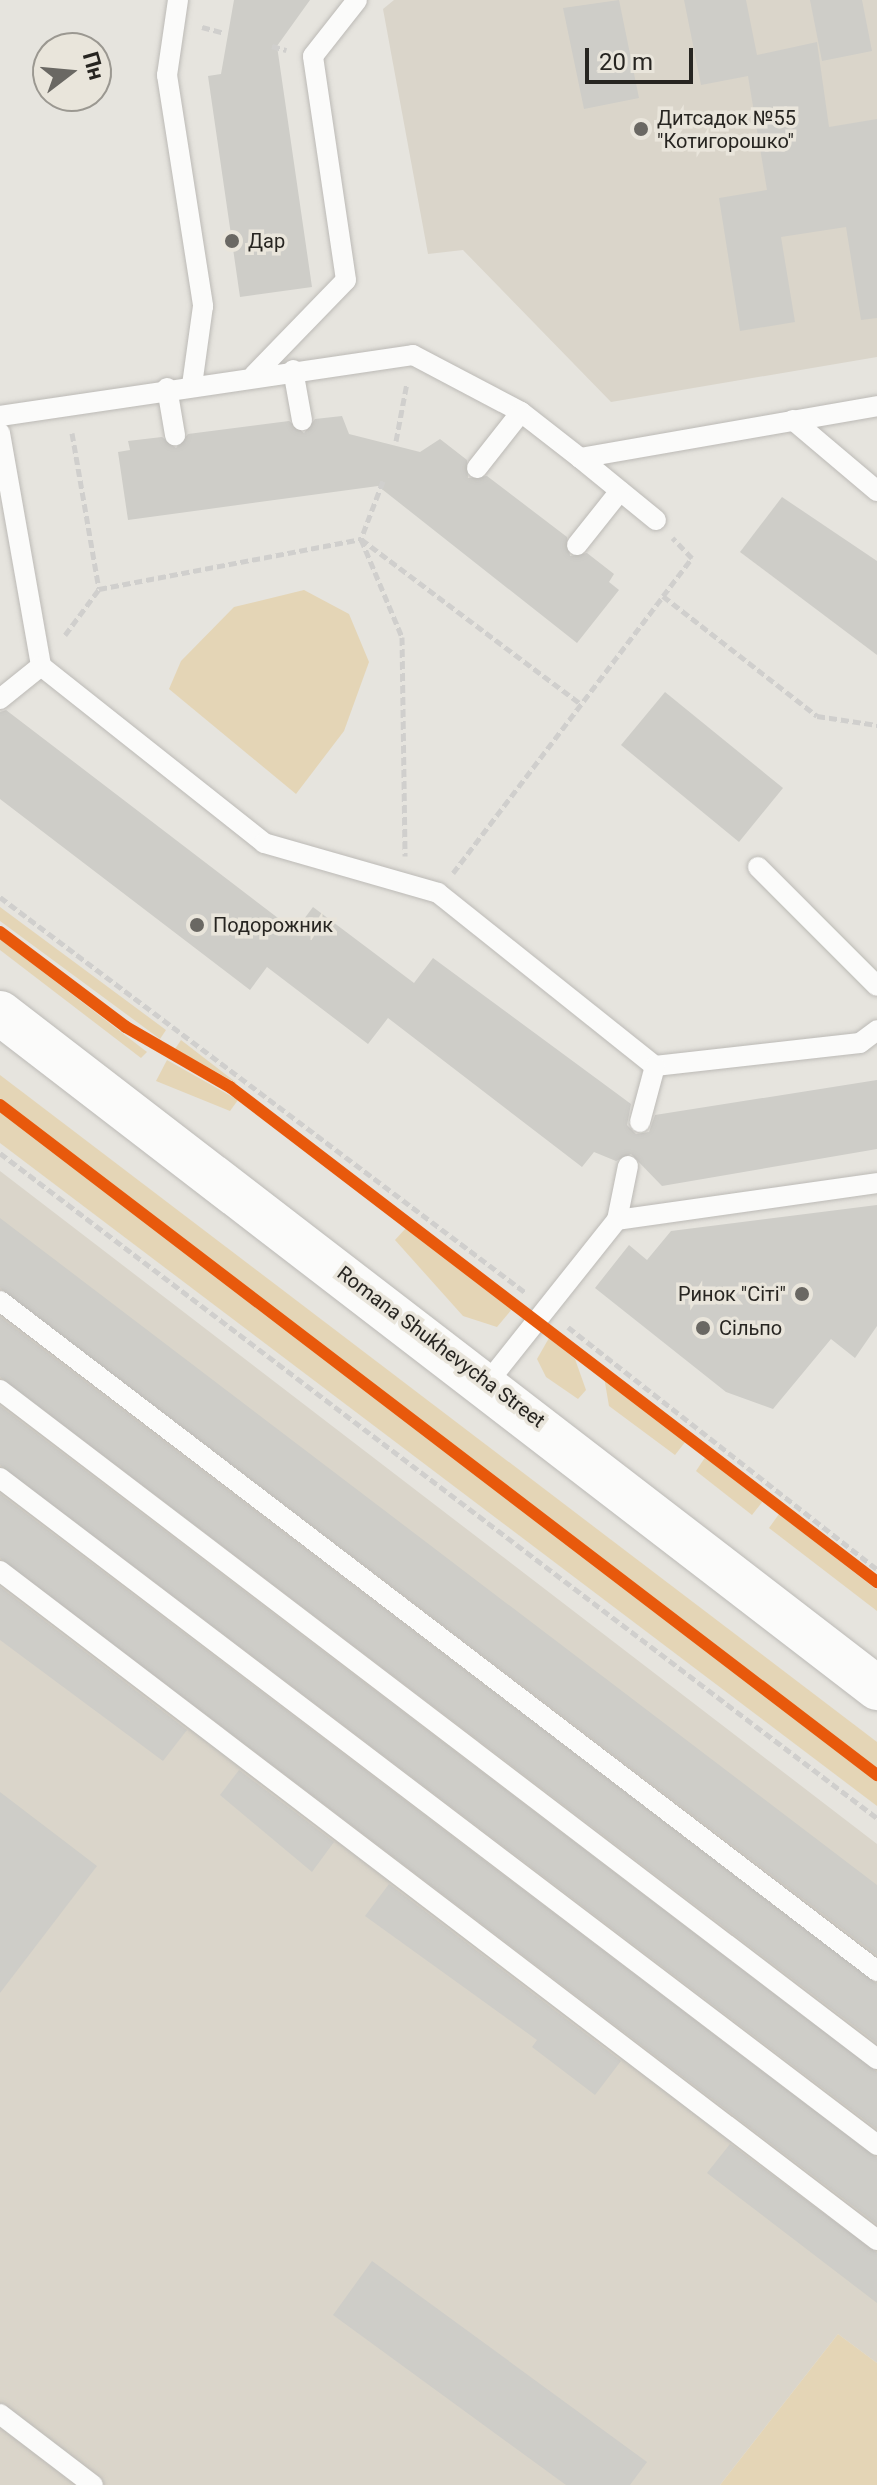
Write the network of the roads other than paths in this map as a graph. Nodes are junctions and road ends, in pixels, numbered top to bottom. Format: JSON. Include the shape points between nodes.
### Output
{"nodes":[{"id":1,"x":178,"y":0,"type":"edge"},
{"id":2,"x":357,"y":0,"type":"edge"},
{"id":3,"x":293,"y":370,"type":"junction"},
{"id":4,"x":254,"y":375,"type":"junction"},
{"id":5,"x":192,"y":385,"type":"junction"},
{"id":6,"x":167,"y":388,"type":"junction"},
{"id":7,"x":877,"y":406,"type":"edge"},
{"id":8,"x":521,"y":412,"type":"junction"},
{"id":9,"x":0,"y":416,"type":"edge"},
{"id":10,"x":302,"y":420,"type":"dead end"},
{"id":11,"x":793,"y":420,"type":"junction"},
{"id":12,"x":0,"y":433,"type":"edge"},
{"id":13,"x":175,"y":435,"type":"dead end"},
{"id":14,"x":580,"y":458,"type":"junction"},
{"id":15,"x":477,"y":468,"type":"dead end"},
{"id":16,"x":620,"y":491,"type":"junction"},
{"id":17,"x":877,"y":491,"type":"edge"},
{"id":18,"x":656,"y":520,"type":"road end"},
{"id":19,"x":577,"y":545,"type":"dead end"},
{"id":20,"x":41,"y":666,"type":"junction"},
{"id":21,"x":0,"y":699,"type":"edge"},
{"id":22,"x":758,"y":867,"type":"dead end"},
{"id":23,"x":877,"y":986,"type":"edge"},
{"id":24,"x":0,"y":1013,"type":"edge"},
{"id":25,"x":877,"y":1030,"type":"edge"},
{"id":26,"x":655,"y":1066,"type":"junction"},
{"id":27,"x":640,"y":1122,"type":"dead end"},
{"id":28,"x":628,"y":1166,"type":"dead end"},
{"id":29,"x":877,"y":1183,"type":"edge"},
{"id":30,"x":617,"y":1220,"type":"junction"},
{"id":31,"x":0,"y":1301,"type":"edge"},
{"id":32,"x":488,"y":1382,"type":"junction"},
{"id":33,"x":0,"y":1390,"type":"edge"},
{"id":34,"x":0,"y":1478,"type":"edge"},
{"id":35,"x":0,"y":1571,"type":"edge"},
{"id":36,"x":877,"y":1688,"type":"edge"},
{"id":37,"x":877,"y":1971,"type":"edge"},
{"id":38,"x":877,"y":2059,"type":"edge"},
{"id":39,"x":877,"y":2145,"type":"edge"},
{"id":40,"x":877,"y":2240,"type":"edge"},
{"id":41,"x":0,"y":2414,"type":"edge"},
{"id":42,"x":93,"y":2485,"type":"edge"}],
"edges":[{"from":1,"to":5,"type":"lane","via":[[167,75],[203,306]]},
{"from":2,"to":4,"type":"lane","via":[[313,56],[346,280]]},
{"from":3,"to":4,"type":"lane"},
{"from":3,"to":8,"type":"lane","via":[[413,355]]},
{"from":3,"to":10,"type":"lane"},
{"from":4,"to":5,"type":"lane"},
{"from":5,"to":6,"type":"lane"},
{"from":6,"to":9,"type":"lane"},
{"from":6,"to":13,"type":"lane"},
{"from":7,"to":11,"type":"lane"},
{"from":8,"to":14,"type":"lane"},
{"from":8,"to":15,"type":"lane"},
{"from":11,"to":14,"type":"lane"},
{"from":11,"to":17,"type":"lane"},
{"from":12,"to":20,"type":"lane"},
{"from":14,"to":16,"type":"lane"},
{"from":16,"to":18,"type":"lane"},
{"from":16,"to":19,"type":"lane"},
{"from":20,"to":21,"type":"lane"},
{"from":20,"to":26,"type":"lane","via":[[264,843],[438,893]]},
{"from":22,"to":23,"type":"lane"},
{"from":24,"to":32,"type":"main road","name":"Romana Shukhevycha Street"},
{"from":25,"to":26,"type":"lane","via":[[860,1043]]},
{"from":26,"to":27,"type":"lane"},
{"from":28,"to":30,"type":"lane"},
{"from":29,"to":30,"type":"lane"},
{"from":30,"to":32,"type":"lane"},
{"from":31,"to":37,"type":"lane"},
{"from":32,"to":36,"type":"main road","name":"Romana Shukhevycha Street"},
{"from":33,"to":38,"type":"lane"},
{"from":34,"to":39,"type":"lane"},
{"from":35,"to":40,"type":"lane"},
{"from":41,"to":42,"type":"lane"}]}
